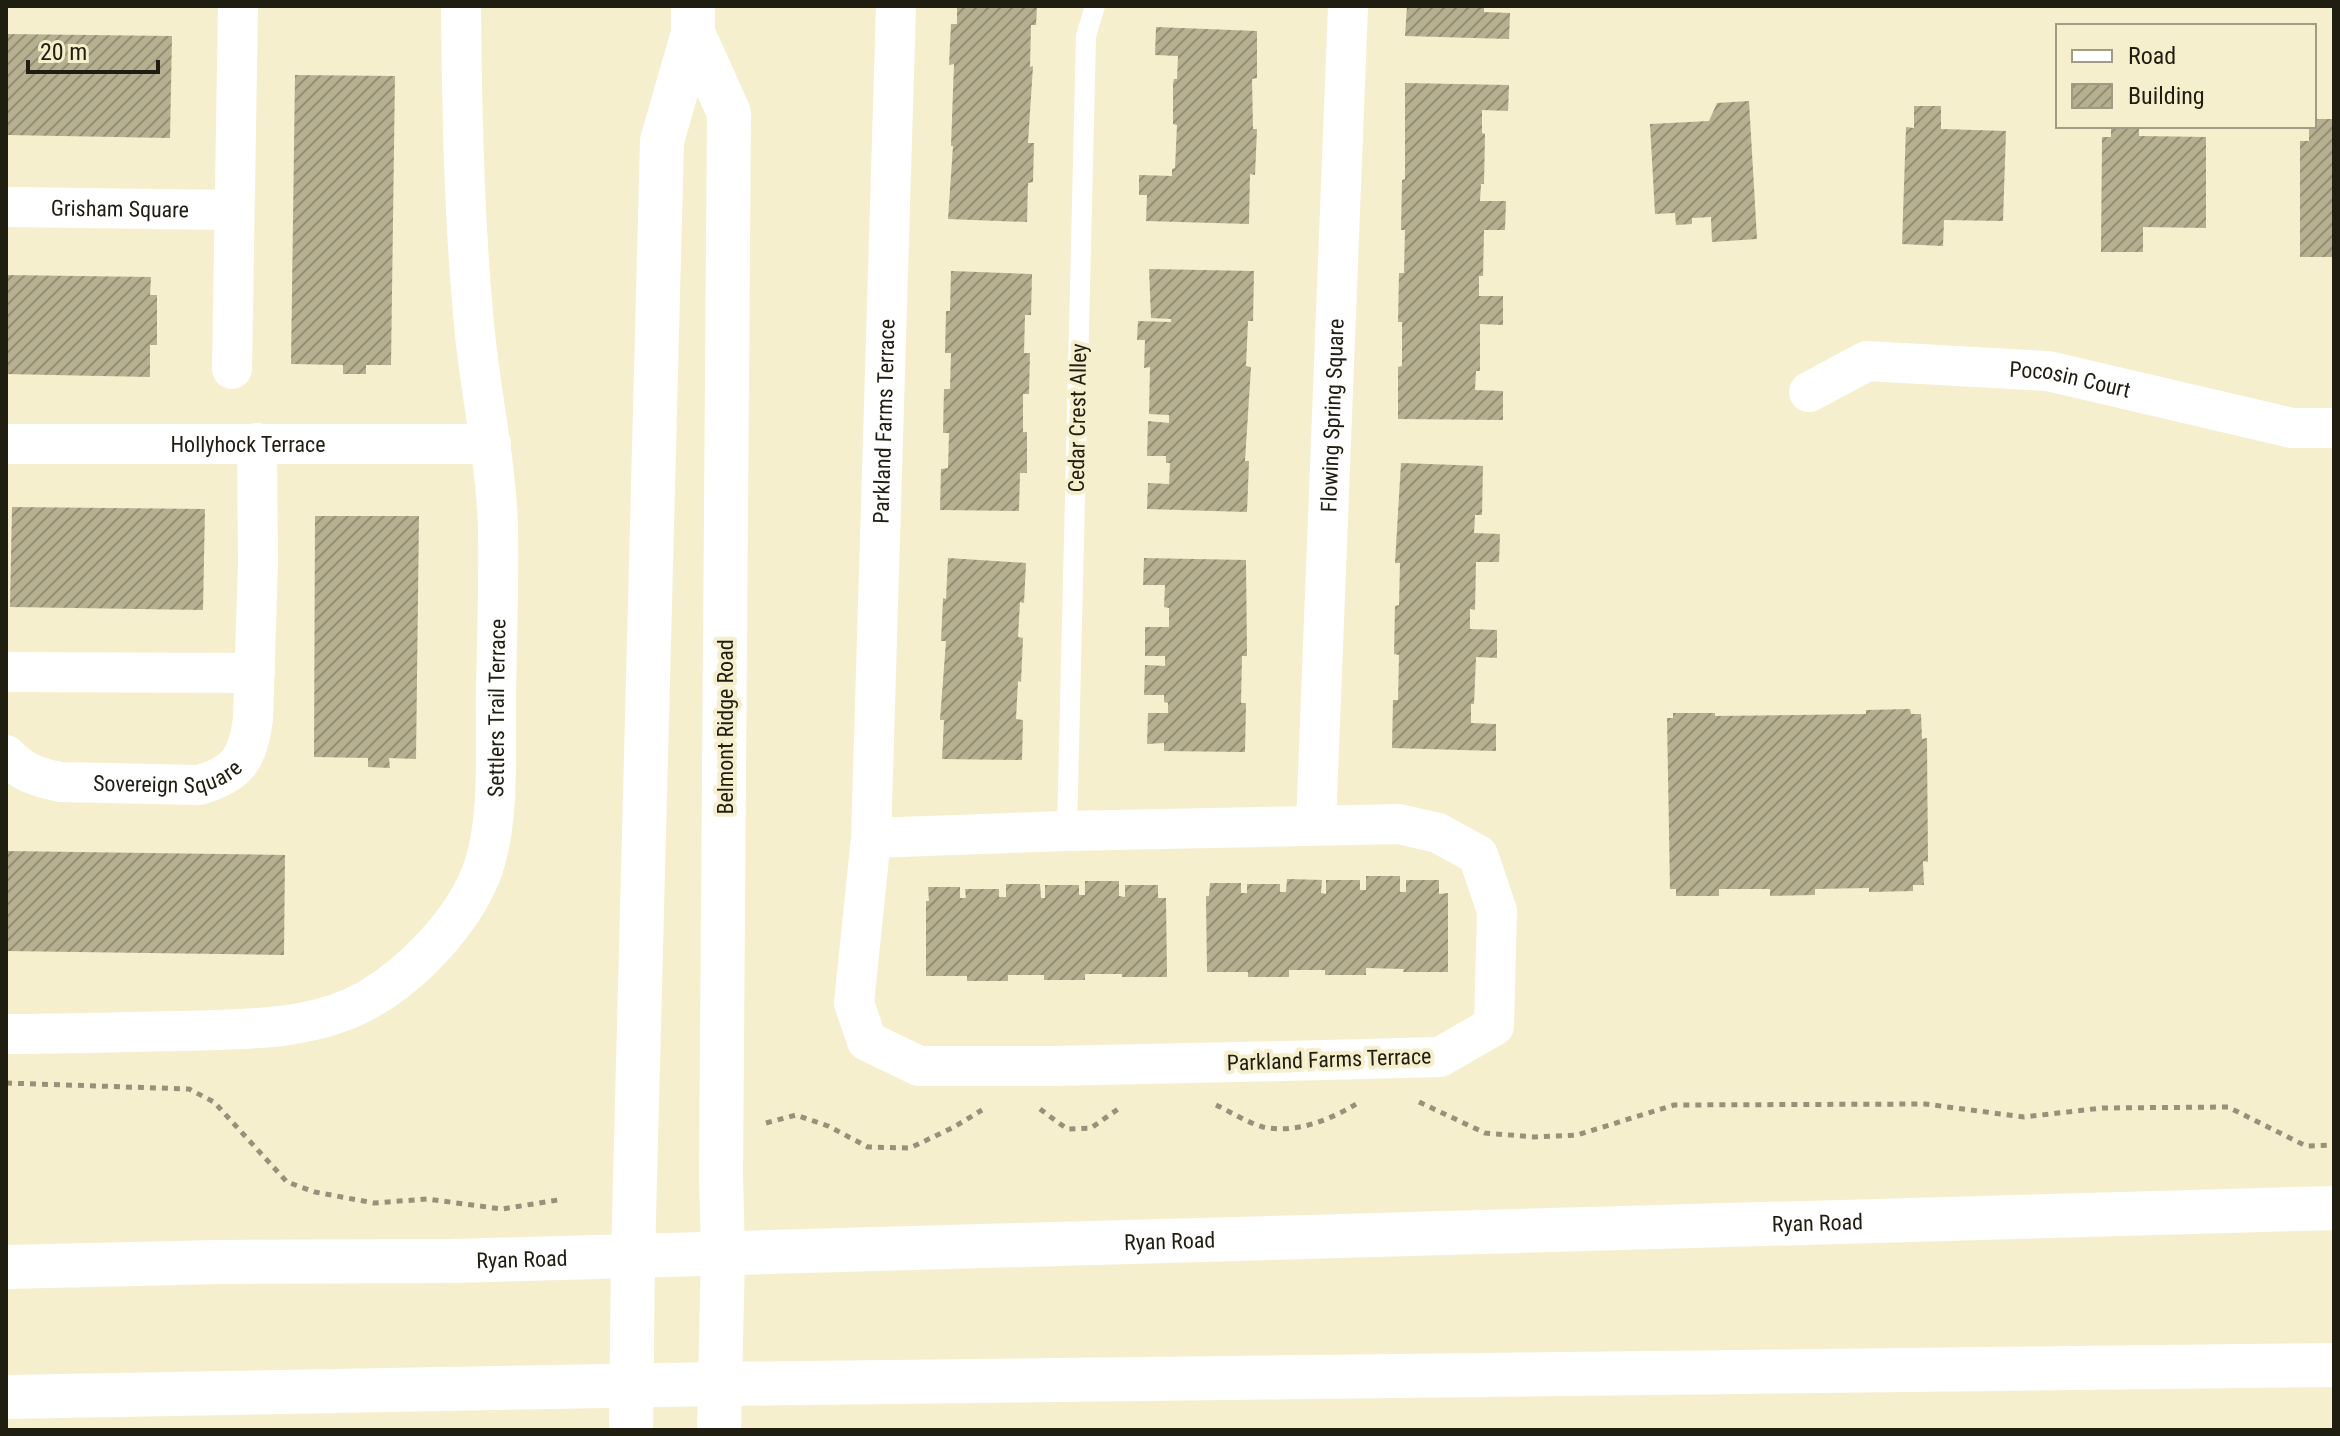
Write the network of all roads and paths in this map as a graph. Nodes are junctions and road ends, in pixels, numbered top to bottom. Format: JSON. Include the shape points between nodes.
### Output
{"nodes":[{"id":1,"x":238,"y":6,"type":"edge"},
{"id":2,"x":461,"y":6,"type":"edge"},
{"id":3,"x":896,"y":6,"type":"edge"},
{"id":4,"x":1095,"y":6,"type":"edge"},
{"id":5,"x":1348,"y":6,"type":"edge"},
{"id":6,"x":693,"y":19,"type":"edge"},
{"id":7,"x":6,"y":207,"type":"edge"},
{"id":8,"x":233,"y":210,"type":"junction"},
{"id":9,"x":232,"y":369,"type":"dead end"},
{"id":10,"x":1809,"y":392,"type":"dead end"},
{"id":11,"x":2334,"y":428,"type":"edge"},
{"id":12,"x":257,"y":443,"type":"junction"},
{"id":13,"x":6,"y":444,"type":"edge"},
{"id":14,"x":491,"y":444,"type":"junction"},
{"id":15,"x":6,"y":672,"type":"edge"},
{"id":16,"x":255,"y":673,"type":"junction"},
{"id":17,"x":6,"y":755,"type":"edge"},
{"id":18,"x":1316,"y":825,"type":"junction"},
{"id":19,"x":1067,"y":831,"type":"junction"},
{"id":20,"x":871,"y":838,"type":"junction"},
{"id":21,"x":6,"y":1034,"type":"edge"},
{"id":22,"x":6,"y":1083,"type":"edge"},
{"id":23,"x":1409,"y":1098,"type":"dead end"},
{"id":24,"x":1208,"y":1102,"type":"dead end"},
{"id":25,"x":1358,"y":1102,"type":"dead end"},
{"id":26,"x":1126,"y":1103,"type":"dead end"},
{"id":27,"x":991,"y":1105,"type":"dead end"},
{"id":28,"x":1039,"y":1108,"type":"dead end"},
{"id":29,"x":761,"y":1124,"type":"dead end"},
{"id":30,"x":2334,"y":1145,"type":"edge"},
{"id":31,"x":558,"y":1200,"type":"dead end"},
{"id":32,"x":2334,"y":1208,"type":"edge"},
{"id":33,"x":723,"y":1253,"type":"junction"},
{"id":34,"x":633,"y":1256,"type":"junction"},
{"id":35,"x":6,"y":1267,"type":"edge"},
{"id":36,"x":2334,"y":1365,"type":"edge"},
{"id":37,"x":720,"y":1384,"type":"junction"},
{"id":38,"x":632,"y":1386,"type":"junction"},
{"id":39,"x":6,"y":1397,"type":"edge"},
{"id":40,"x":631,"y":1430,"type":"edge"},
{"id":41,"x":719,"y":1430,"type":"edge"}],
"edges":[{"from":1,"to":8,"type":"street"},
{"from":2,"to":14,"type":"street","name":"Settlers Trail Terrace","via":[[465,215],[474,330]]},
{"from":3,"to":20,"type":"street","name":"Parkland Farms Terrace"},
{"from":4,"to":19,"type":"lane","name":"Cedar Crest Alley","via":[[1086,36]]},
{"from":5,"to":18,"type":"street","name":"Flowing Spring Square"},
{"from":6,"to":33,"type":"main road","name":"Belmont Ridge Road","via":[[729,113]]},
{"from":6,"to":34,"type":"main road","name":"Belmont Ridge Road","via":[[662,141]]},
{"from":7,"to":8,"type":"street","name":"Grisham Square"},
{"from":8,"to":9,"type":"street"},
{"from":10,"to":11,"type":"street","name":"Pocosin Court","via":[[1867,361],[2048,371],[2292,428]]},
{"from":12,"to":13,"type":"street","name":"Hollyhock Terrace"},
{"from":12,"to":14,"type":"street","name":"Hollyhock Terrace"},
{"from":12,"to":16,"type":"street","name":"Sovereign Square"},
{"from":14,"to":21,"type":"street","name":"Settlers Trail Terrace","via":[[498,528],[491,832],[481,873],[438,940],[406,974],[367,1000],[293,1025]]},
{"from":15,"to":16,"type":"street"},
{"from":16,"to":17,"type":"street","name":"Sovereign Square","via":[[250,744],[231,772],[218,779],[199,785],[61,782],[26,772]]},
{"from":18,"to":19,"type":"street","name":"Parkland Farms Terrace"},
{"from":18,"to":20,"type":"street","name":"Parkland Farms Terrace","via":[[1399,824],[1438,833],[1478,855],[1497,911],[1494,1026],[1440,1057],[919,1066],[867,1041],[854,1003]]},
{"from":19,"to":20,"type":"street","name":"Parkland Farms Terrace"},
{"from":22,"to":31,"type":"path","via":[[189,1089],[214,1102],[287,1182],[315,1192],[374,1203],[427,1199],[502,1209]]},
{"from":23,"to":30,"type":"path","via":[[1485,1133],[1534,1137],[1577,1135],[1674,1105],[1925,1104],[2024,1117],[2102,1108],[2228,1107],[2306,1146]]},
{"from":24,"to":25,"type":"path","via":[[1262,1127],[1291,1129],[1339,1114]]},
{"from":26,"to":28,"type":"path","via":[[1091,1128],[1067,1129]]},
{"from":27,"to":29,"type":"path","via":[[910,1148],[868,1147],[796,1115]]},
{"from":32,"to":33,"type":"main road","name":"Ryan Road"},
{"from":33,"to":34,"type":"main road","name":"Ryan Road"},
{"from":33,"to":37,"type":"main road","name":"Belmont Ridge Road"},
{"from":34,"to":35,"type":"main road","name":"Ryan Road"},
{"from":34,"to":38,"type":"main road","name":"Belmont Ridge Road"},
{"from":36,"to":37,"type":"main road"},
{"from":37,"to":38,"type":"main road"},
{"from":37,"to":41,"type":"main road","name":"Belmont Ridge Road"},
{"from":38,"to":39,"type":"main road"},
{"from":38,"to":40,"type":"main road","name":"Belmont Ridge Road"}]}
